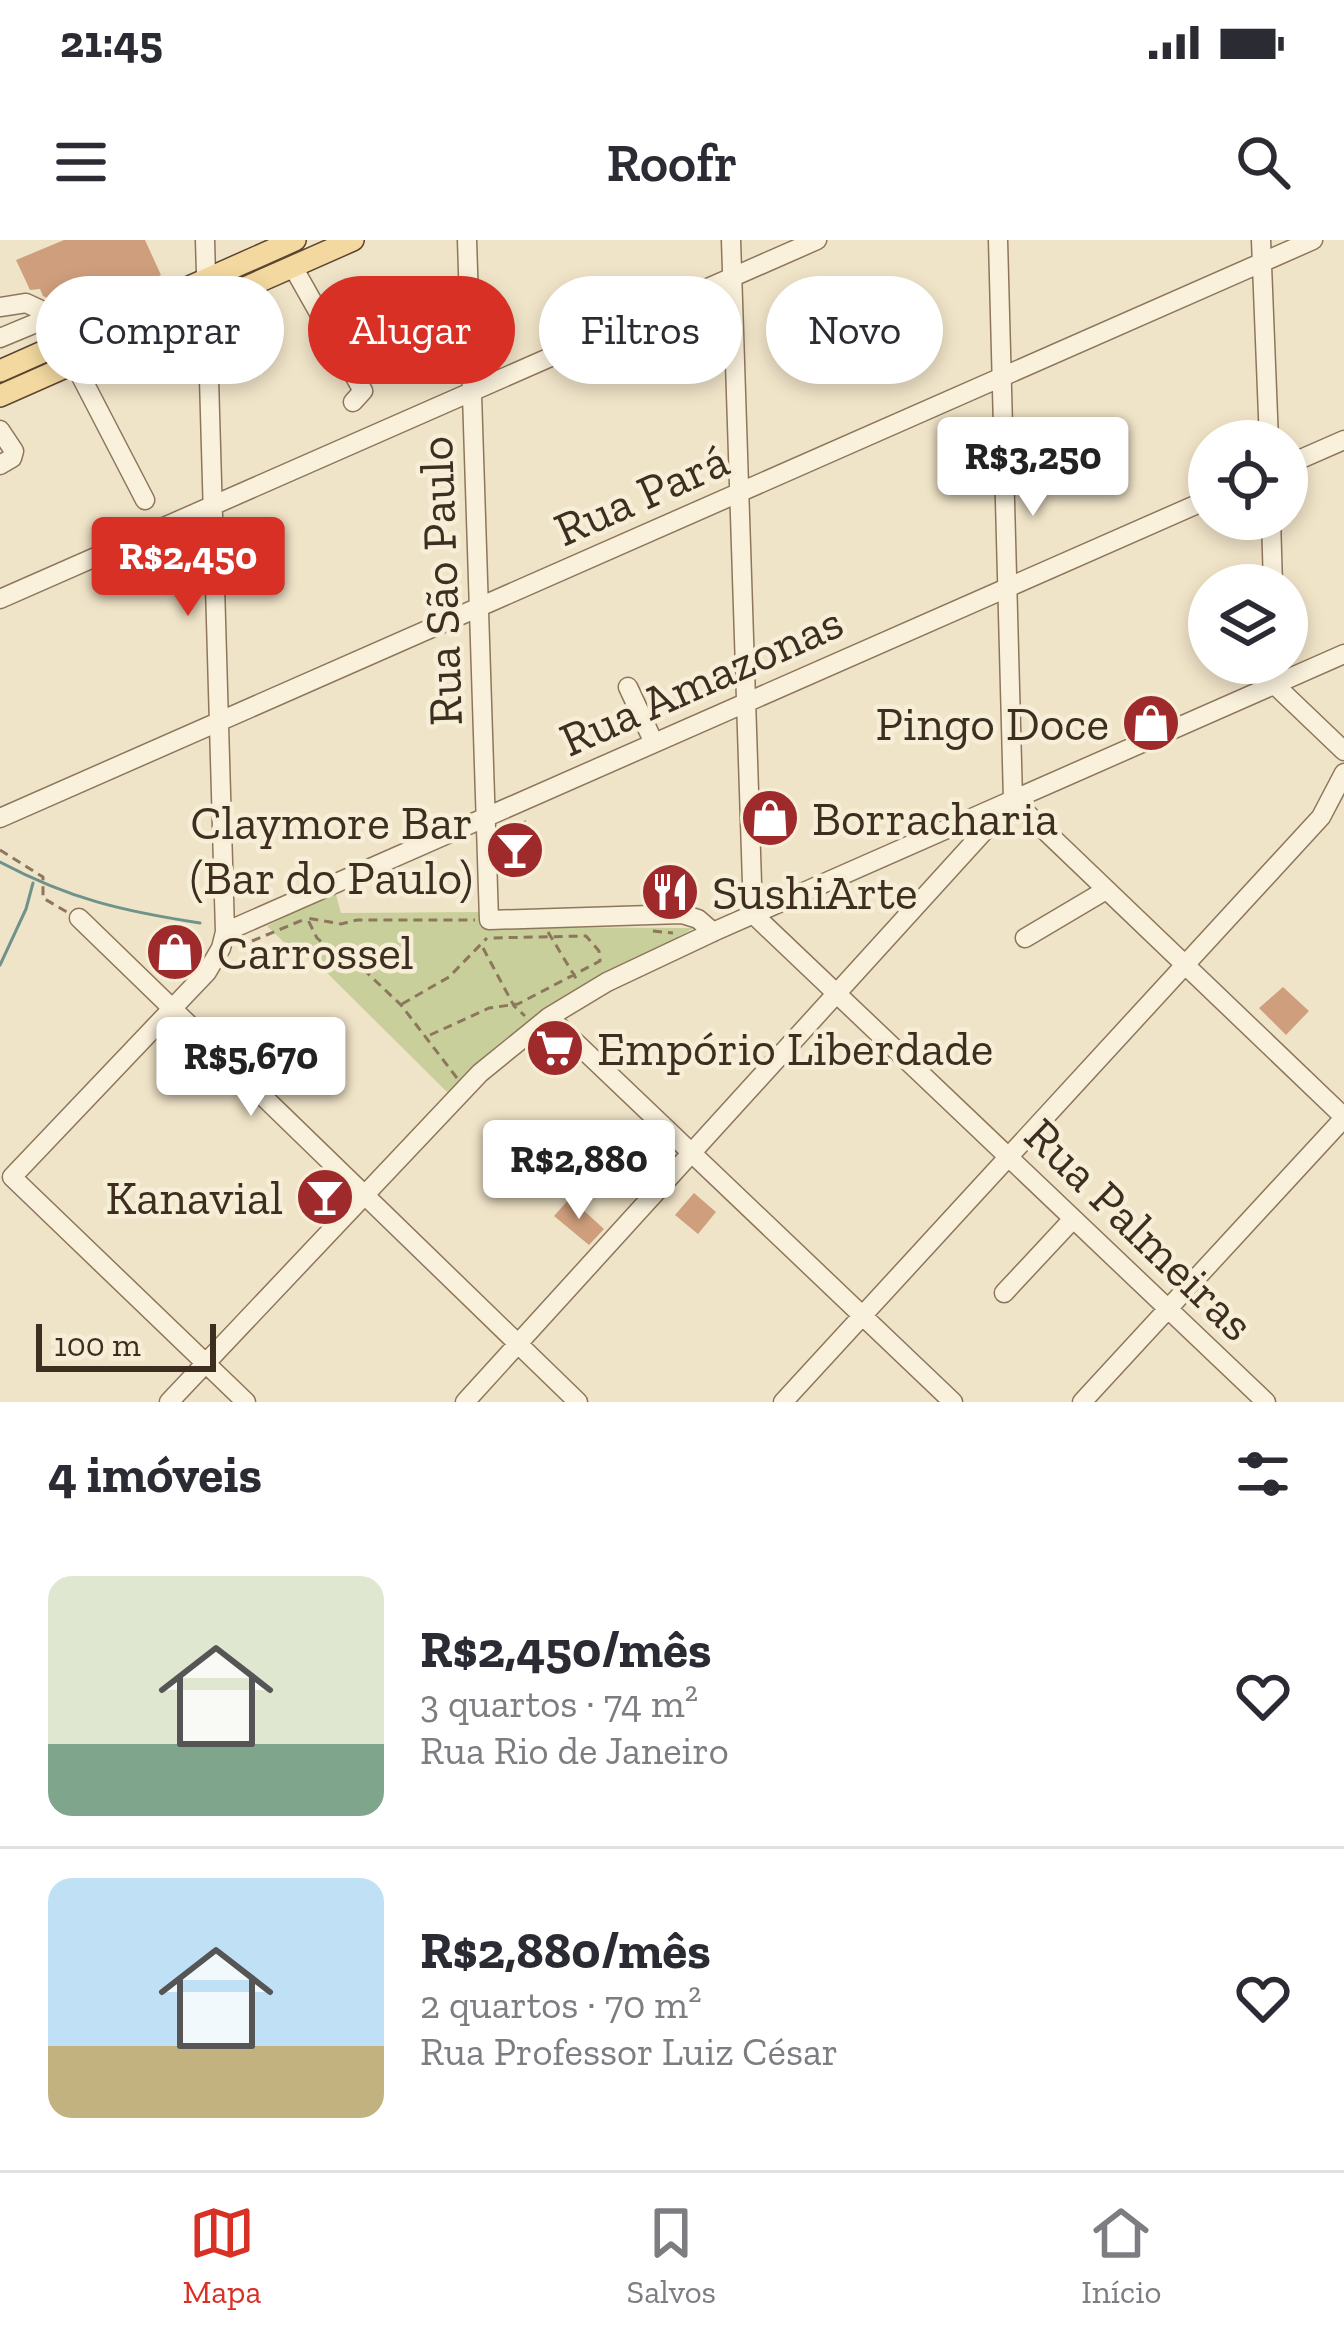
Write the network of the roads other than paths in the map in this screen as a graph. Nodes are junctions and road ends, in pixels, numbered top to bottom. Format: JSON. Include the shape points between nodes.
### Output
{"nodes":[{"id":1,"x":205,"y":240,"type":"edge"},
{"id":2,"x":295,"y":240,"type":"edge"},
{"id":3,"x":353,"y":240,"type":"edge"},
{"id":4,"x":467,"y":240,"type":"edge"},
{"id":5,"x":731,"y":240,"type":"edge"},
{"id":6,"x":817,"y":240,"type":"edge"},
{"id":7,"x":998,"y":240,"type":"edge"},
{"id":8,"x":1261,"y":240,"type":"edge"},
{"id":9,"x":1313,"y":240,"type":"edge"},
{"id":10,"x":1262,"y":262,"type":"junction"},
{"id":11,"x":293,"y":267,"type":"junction"},
{"id":12,"x":206,"y":276,"type":"edge"},
{"id":13,"x":215,"y":276,"type":"edge"},
{"id":14,"x":272,"y":276,"type":"edge"},
{"id":15,"x":732,"y":276,"type":"edge"},
{"id":16,"x":736,"y":276,"type":"edge"},
{"id":17,"x":0,"y":308,"type":"edge"},
{"id":18,"x":36,"y":308,"type":"edge"},
{"id":19,"x":36,"y":323,"type":"edge"},
{"id":20,"x":0,"y":338,"type":"edge"},
{"id":21,"x":36,"y":361,"type":"edge"},
{"id":22,"x":539,"y":364,"type":"edge"},
{"id":23,"x":0,"y":370,"type":"edge"},
{"id":24,"x":36,"y":373,"type":"edge"},
{"id":25,"x":1002,"y":377,"type":"junction"},
{"id":26,"x":86,"y":384,"type":"edge"},
{"id":27,"x":208,"y":384,"type":"edge"},
{"id":28,"x":735,"y":384,"type":"edge"},
{"id":29,"x":473,"y":394,"type":"junction"},
{"id":30,"x":0,"y":396,"type":"edge"},
{"id":31,"x":353,"y":402,"type":"dead end"},
{"id":32,"x":1268,"y":420,"type":"edge"},
{"id":33,"x":0,"y":430,"type":"edge"},
{"id":34,"x":1344,"y":440,"type":"edge"},
{"id":35,"x":1308,"y":456,"type":"edge"},
{"id":36,"x":0,"y":464,"type":"edge"},
{"id":37,"x":739,"y":492,"type":"junction"},
{"id":38,"x":145,"y":500,"type":"dead end"},
{"id":39,"x":212,"y":507,"type":"junction"},
{"id":40,"x":1188,"y":508,"type":"edge"},
{"id":41,"x":1008,"y":587,"type":"junction"},
{"id":42,"x":0,"y":599,"type":"edge"},
{"id":43,"x":479,"y":609,"type":"junction"},
{"id":44,"x":1344,"y":654,"type":"edge"},
{"id":45,"x":1275,"y":685,"type":"junction"},
{"id":46,"x":628,"y":688,"type":"dead end"},
{"id":47,"x":746,"y":701,"type":"junction"},
{"id":48,"x":218,"y":722,"type":"junction"},
{"id":49,"x":654,"y":743,"type":"junction"},
{"id":50,"x":1344,"y":751,"type":"edge"},
{"id":51,"x":1344,"y":773,"type":"edge"},
{"id":52,"x":1013,"y":800,"type":"junction"},
{"id":53,"x":486,"y":817,"type":"junction"},
{"id":54,"x":0,"y":818,"type":"edge"},
{"id":55,"x":1106,"y":890,"type":"junction"},
{"id":56,"x":753,"y":914,"type":"junction"},
{"id":57,"x":79,"y":918,"type":"road end"},
{"id":58,"x":225,"y":932,"type":"junction"},
{"id":59,"x":713,"y":932,"type":"junction"},
{"id":60,"x":1025,"y":938,"type":"dead end"},
{"id":61,"x":1185,"y":965,"type":"junction"},
{"id":62,"x":838,"y":994,"type":"junction"},
{"id":63,"x":174,"y":1006,"type":"junction"},
{"id":64,"x":549,"y":1017,"type":"junction"},
{"id":65,"x":1344,"y":1117,"type":"edge"},
{"id":66,"x":693,"y":1151,"type":"junction"},
{"id":67,"x":1008,"y":1157,"type":"junction"},
{"id":68,"x":365,"y":1194,"type":"junction"},
{"id":69,"x":1073,"y":1219,"type":"junction"},
{"id":70,"x":1004,"y":1293,"type":"dead end"},
{"id":71,"x":1168,"y":1309,"type":"junction"},
{"id":72,"x":862,"y":1316,"type":"junction"},
{"id":73,"x":518,"y":1343,"type":"junction"},
{"id":74,"x":206,"y":1363,"type":"junction"},
{"id":75,"x":169,"y":1402,"type":"edge"},
{"id":76,"x":246,"y":1402,"type":"edge"},
{"id":77,"x":465,"y":1402,"type":"edge"},
{"id":78,"x":578,"y":1402,"type":"edge"},
{"id":79,"x":783,"y":1402,"type":"edge"},
{"id":80,"x":952,"y":1402,"type":"edge"},
{"id":81,"x":1082,"y":1402,"type":"edge"},
{"id":82,"x":1265,"y":1402,"type":"edge"}],
"edges":[{"from":1,"to":12,"type":"street"},
{"from":2,"to":13,"type":"main road"},
{"from":3,"to":11,"type":"main road"},
{"from":4,"to":29,"type":"street","name":"Rua São Paulo"},
{"from":5,"to":15,"type":"street"},
{"from":6,"to":16,"type":"street"},
{"from":7,"to":25,"type":"street"},
{"from":8,"to":10,"type":"street"},
{"from":9,"to":10,"type":"street","name":"Rua Pará"},
{"from":10,"to":25,"type":"street","name":"Rua Pará"},
{"from":10,"to":32,"type":"street"},
{"from":11,"to":14,"type":"main road"},
{"from":11,"to":31,"type":"street","via":[[363,391]]},
{"from":17,"to":18,"type":"street"},
{"from":19,"to":20,"type":"street"},
{"from":21,"to":23,"type":"main road"},
{"from":22,"to":29,"type":"street"},
{"from":24,"to":30,"type":"main road"},
{"from":25,"to":37,"type":"street","name":"Rua Pará"},
{"from":25,"to":41,"type":"street"},
{"from":26,"to":38,"type":"street"},
{"from":27,"to":39,"type":"street"},
{"from":28,"to":37,"type":"street"},
{"from":29,"to":39,"type":"street"},
{"from":29,"to":43,"type":"street","name":"Rua São Paulo"},
{"from":33,"to":36,"type":"street","via":[[14,451]]},
{"from":34,"to":35,"type":"street"},
{"from":37,"to":43,"type":"street","name":"Rua Pará"},
{"from":37,"to":47,"type":"street"},
{"from":39,"to":42,"type":"street"},
{"from":39,"to":48,"type":"street"},
{"from":40,"to":41,"type":"street","name":"Rua Amazonas"},
{"from":41,"to":47,"type":"street","name":"Rua Amazonas"},
{"from":41,"to":52,"type":"street"},
{"from":43,"to":48,"type":"street","name":"Rua Pará"},
{"from":43,"to":53,"type":"street","name":"Rua São Paulo"},
{"from":44,"to":45,"type":"street"},
{"from":45,"to":50,"type":"street"},
{"from":45,"to":52,"type":"street"},
{"from":46,"to":49,"type":"street"},
{"from":47,"to":49,"type":"street","name":"Rua Amazonas"},
{"from":47,"to":56,"type":"street"},
{"from":48,"to":54,"type":"street","name":"Rua Pará"},
{"from":48,"to":58,"type":"street"},
{"from":49,"to":53,"type":"street","name":"Rua Amazonas"},
{"from":51,"to":61,"type":"street","via":[[1321,817]]},
{"from":52,"to":55,"type":"street"},
{"from":52,"to":56,"type":"street"},
{"from":52,"to":62,"type":"street"},
{"from":53,"to":58,"type":"street","name":"Rua Amazonas"},
{"from":53,"to":59,"type":"street","name":"Rua São Paulo","via":[[484,929],[682,914]]},
{"from":55,"to":60,"type":"street"},
{"from":55,"to":61,"type":"street"},
{"from":56,"to":59,"type":"street"},
{"from":56,"to":62,"type":"street","name":"Rua Palmeiras"},
{"from":57,"to":63,"type":"street"},
{"from":58,"to":63,"type":"street","via":[[214,962]]},
{"from":59,"to":64,"type":"street"},
{"from":61,"to":65,"type":"street"},
{"from":61,"to":67,"type":"street"},
{"from":62,"to":66,"type":"street"},
{"from":62,"to":67,"type":"street","name":"Rua Palmeiras"},
{"from":63,"to":68,"type":"street"},
{"from":63,"to":74,"type":"street","via":[[12,1177]]},
{"from":64,"to":66,"type":"street"},
{"from":64,"to":68,"type":"street","via":[[480,1073]]},
{"from":65,"to":71,"type":"street"},
{"from":66,"to":72,"type":"street"},
{"from":66,"to":73,"type":"street"},
{"from":67,"to":69,"type":"street","name":"Rua Palmeiras"},
{"from":67,"to":72,"type":"street"},
{"from":68,"to":73,"type":"street"},
{"from":68,"to":74,"type":"street"},
{"from":69,"to":70,"type":"street"},
{"from":69,"to":71,"type":"street","name":"Rua Palmeiras"},
{"from":71,"to":81,"type":"street"},
{"from":71,"to":82,"type":"street","name":"Rua Palmeiras"},
{"from":72,"to":79,"type":"street"},
{"from":72,"to":80,"type":"street"},
{"from":73,"to":77,"type":"street"},
{"from":73,"to":78,"type":"street"},
{"from":74,"to":75,"type":"street"},
{"from":74,"to":76,"type":"street"}]}
